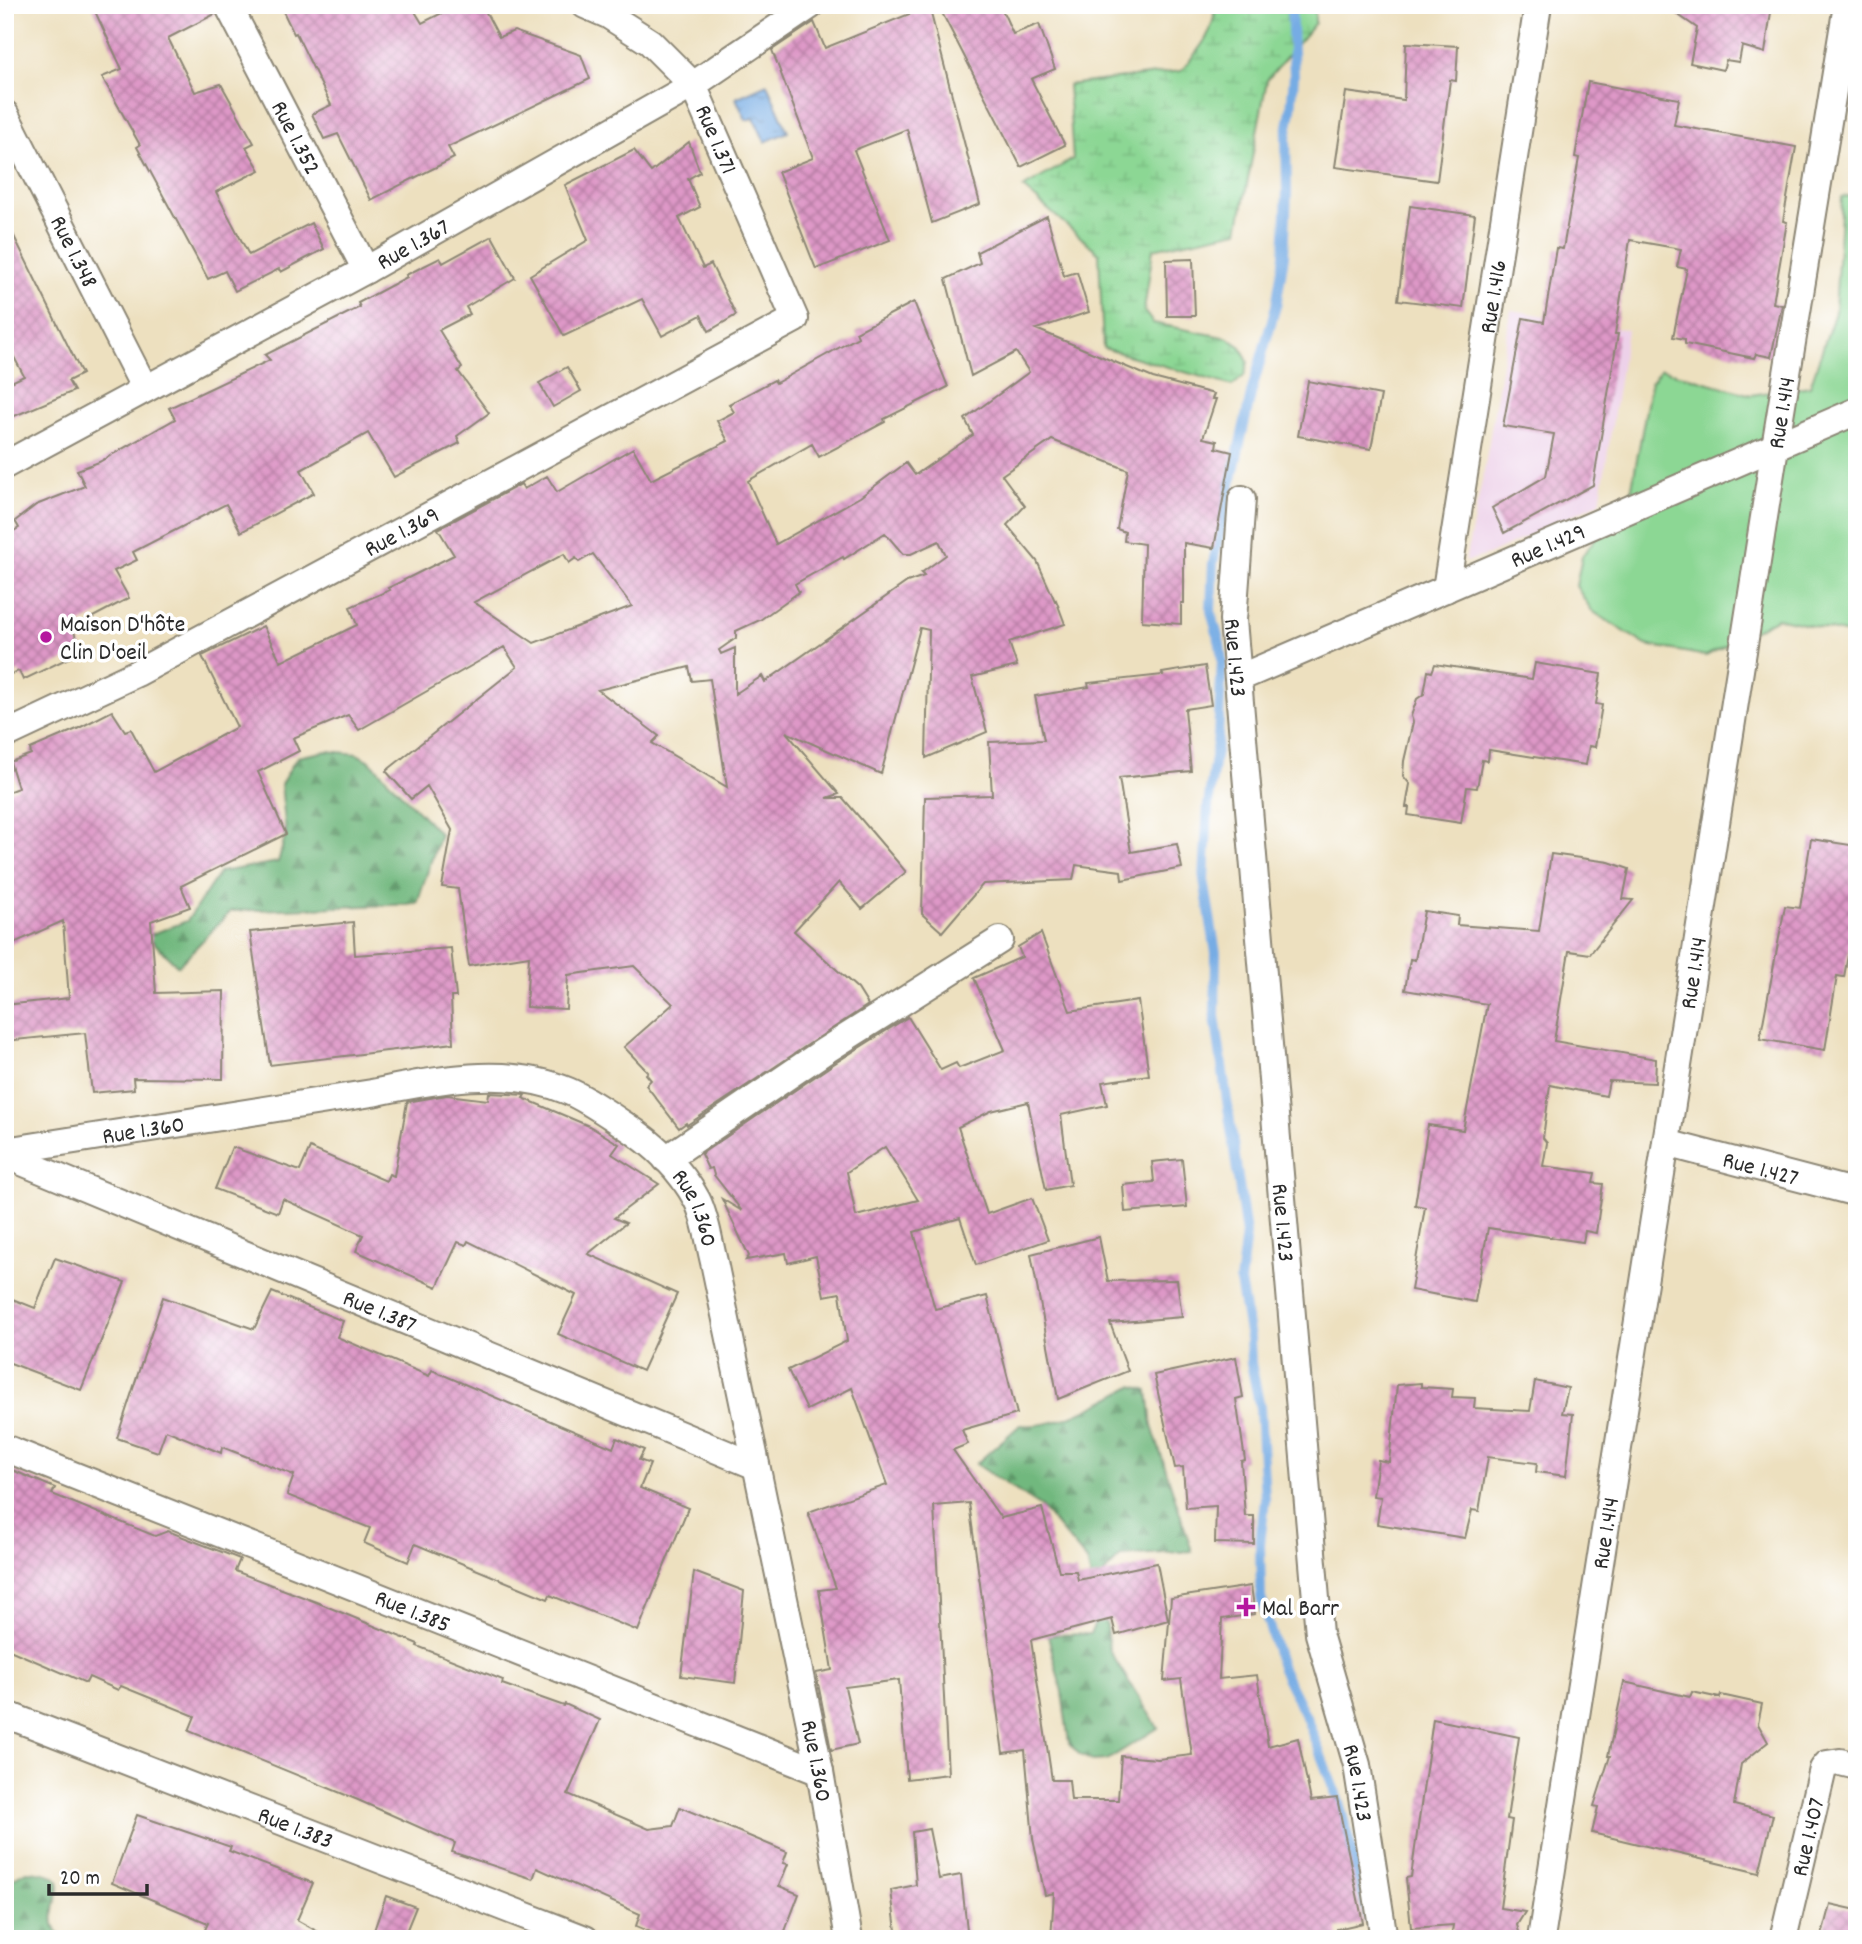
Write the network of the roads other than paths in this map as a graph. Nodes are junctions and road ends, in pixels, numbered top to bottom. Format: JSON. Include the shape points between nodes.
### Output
{"nodes":[{"id":1,"x":228,"y":5,"type":"edge"},
{"id":2,"x":585,"y":5,"type":"edge"},
{"id":3,"x":811,"y":5,"type":"edge"},
{"id":4,"x":1538,"y":5,"type":"edge"},
{"id":5,"x":1847,"y":5,"type":"edge"},
{"id":6,"x":693,"y":85,"type":"junction"},
{"id":7,"x":5,"y":114,"type":"edge"},
{"id":8,"x":366,"y":270,"type":"junction"},
{"id":9,"x":795,"y":318,"type":"joint"},
{"id":10,"x":145,"y":389,"type":"junction"},
{"id":11,"x":1857,"y":411,"type":"edge"},
{"id":12,"x":1774,"y":447,"type":"junction"},
{"id":13,"x":5,"y":465,"type":"edge"},
{"id":14,"x":1242,"y":499,"type":"dead end"},
{"id":15,"x":1446,"y":589,"type":"junction"},
{"id":16,"x":1239,"y":678,"type":"junction"},
{"id":17,"x":5,"y":735,"type":"edge"},
{"id":18,"x":1000,"y":940,"type":"dead end"},
{"id":19,"x":1666,"y":1143,"type":"junction"},
{"id":20,"x":5,"y":1153,"type":"edge"},
{"id":21,"x":666,"y":1158,"type":"junction"},
{"id":22,"x":1857,"y":1193,"type":"edge"},
{"id":23,"x":5,"y":1448,"type":"edge"},
{"id":24,"x":756,"y":1466,"type":"junction"},
{"id":25,"x":5,"y":1714,"type":"edge"},
{"id":26,"x":1857,"y":1766,"type":"edge"},
{"id":27,"x":820,"y":1772,"type":"junction"},
{"id":28,"x":585,"y":1939,"type":"edge"},
{"id":29,"x":849,"y":1939,"type":"edge"},
{"id":30,"x":1384,"y":1939,"type":"edge"},
{"id":31,"x":1541,"y":1939,"type":"edge"},
{"id":32,"x":1783,"y":1939,"type":"edge"}],
"edges":[{"from":1,"to":8,"type":"street","name":"Rue 1.352"},
{"from":2,"to":6,"type":"street","name":"Rue 1.371","via":[[650,41]]},
{"from":3,"to":6,"type":"street","name":"Rue 1.367"},
{"from":4,"to":15,"type":"street","name":"Rue 1.416"},
{"from":5,"to":12,"type":"street","name":"Rue 1.414"},
{"from":6,"to":8,"type":"street","name":"Rue 1.367"},
{"from":6,"to":9,"type":"street","name":"Rue 1.371"},
{"from":7,"to":10,"type":"street","name":"Rue 1.348"},
{"from":8,"to":10,"type":"street","name":"Rue 1.367"},
{"from":9,"to":17,"type":"street","name":"Rue 1.369","via":[[136,673]]},
{"from":10,"to":13,"type":"street","name":"Rue 1.367"},
{"from":11,"to":12,"type":"street","name":"Rue 1.429"},
{"from":12,"to":15,"type":"street","name":"Rue 1.429"},
{"from":12,"to":19,"type":"street","name":"Rue 1.414"},
{"from":14,"to":16,"type":"street","name":"Rue 1.423","via":[[1233,620]]},
{"from":15,"to":16,"type":"street","name":"Rue 1.429"},
{"from":16,"to":30,"type":"street","name":"Rue 1.423","via":[[1319,1634],[1357,1765]]},
{"from":18,"to":21,"type":"street"},
{"from":19,"to":22,"type":"street","name":"Rue 1.427"},
{"from":19,"to":31,"type":"street","name":"Rue 1.414"},
{"from":20,"to":21,"type":"street","name":"Rue 1.360","via":[[424,1082],[474,1078],[524,1079],[567,1091],[642,1136]]},
{"from":20,"to":24,"type":"street","name":"Rue 1.387"},
{"from":21,"to":24,"type":"street","name":"Rue 1.360","via":[[698,1202]]},
{"from":23,"to":27,"type":"street","name":"Rue 1.385"},
{"from":24,"to":27,"type":"street","name":"Rue 1.360"},
{"from":25,"to":28,"type":"street","name":"Rue 1.383"},
{"from":26,"to":32,"type":"street","name":"Rue 1.407","via":[[1833,1762],[1823,1769]]},
{"from":27,"to":29,"type":"street","name":"Rue 1.360"}]}
